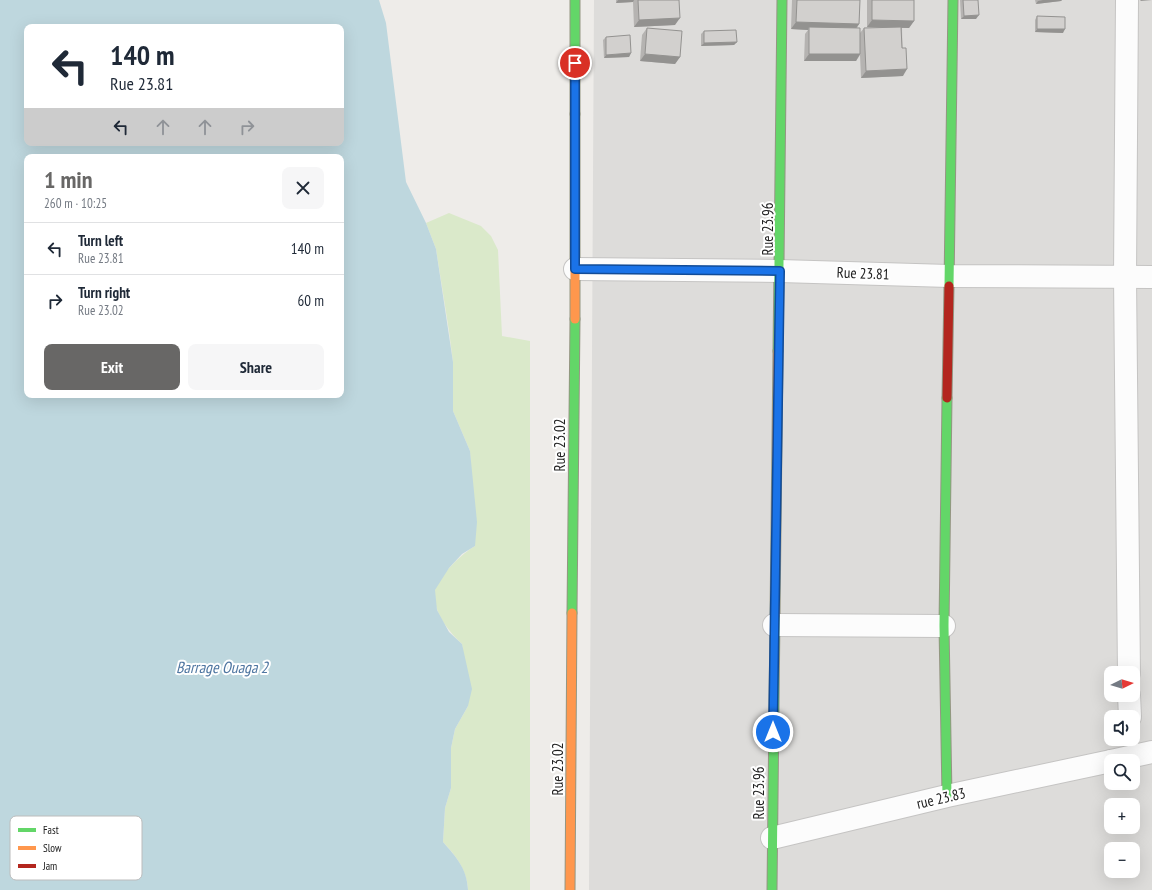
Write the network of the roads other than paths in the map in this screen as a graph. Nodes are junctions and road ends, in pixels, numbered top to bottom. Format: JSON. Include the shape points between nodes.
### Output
{"nodes":[{"id":1,"x":575,"y":0,"type":"edge"},
{"id":2,"x":782,"y":0,"type":"edge"},
{"id":3,"x":953,"y":0,"type":"edge"},
{"id":4,"x":1127,"y":0,"type":"edge"},
{"id":5,"x":575,"y":269,"type":"junction"},
{"id":6,"x":780,"y":271,"type":"junction"},
{"id":7,"x":950,"y":276,"type":"junction"},
{"id":8,"x":1125,"y":277,"type":"junction"},
{"id":9,"x":1152,"y":277,"type":"edge"},
{"id":10,"x":774,"y":625,"type":"junction"},
{"id":11,"x":944,"y":626,"type":"junction"},
{"id":12,"x":1129,"y":666,"type":"edge"},
{"id":13,"x":1152,"y":752,"type":"edge"},
{"id":14,"x":1131,"y":754,"type":"edge"},
{"id":15,"x":1104,"y":759,"type":"edge"},
{"id":16,"x":947,"y":796,"type":"junction"},
{"id":17,"x":772,"y":838,"type":"junction"},
{"id":18,"x":570,"y":890,"type":"edge"},
{"id":19,"x":772,"y":890,"type":"edge"}],
"edges":[{"from":1,"to":5,"type":"street","name":"Rue 23.02"},
{"from":2,"to":6,"type":"street","name":"Rue 23.96"},
{"from":3,"to":7,"type":"street"},
{"from":4,"to":8,"type":"street"},
{"from":5,"to":6,"type":"street","name":"Rue 23.81"},
{"from":5,"to":18,"type":"street","name":"Rue 23.02"},
{"from":6,"to":7,"type":"street","name":"Rue 23.81"},
{"from":6,"to":10,"type":"street","name":"Rue 23.96"},
{"from":7,"to":8,"type":"street","name":"Rue 23.81"},
{"from":7,"to":11,"type":"street"},
{"from":8,"to":9,"type":"street","name":"Rue 23.81"},
{"from":8,"to":12,"type":"street"},
{"from":10,"to":11,"type":"street"},
{"from":10,"to":17,"type":"street","name":"Rue 23.96"},
{"from":11,"to":16,"type":"street"},
{"from":13,"to":14,"type":"street","name":"rue 23.83"},
{"from":15,"to":16,"type":"street","name":"rue 23.83"},
{"from":16,"to":17,"type":"street","name":"rue 23.83"},
{"from":17,"to":19,"type":"street","name":"Rue 23.96"}]}
